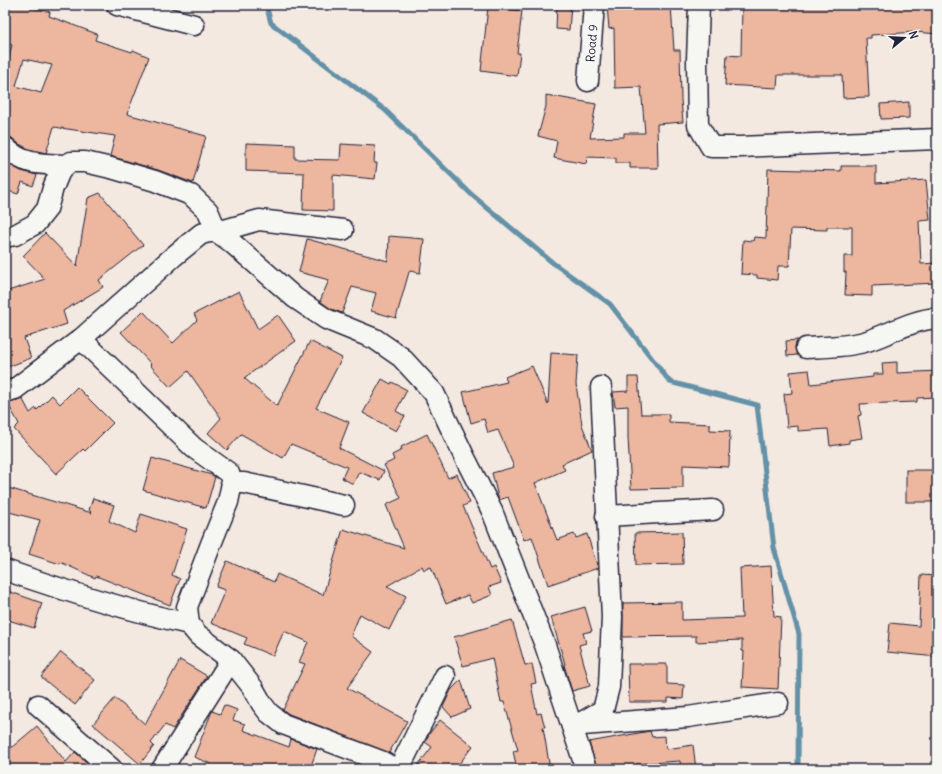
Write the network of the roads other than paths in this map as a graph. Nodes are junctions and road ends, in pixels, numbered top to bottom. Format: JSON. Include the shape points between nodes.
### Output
{"nodes":[{"id":1,"x":117,"y":5,"type":"edge"},
{"id":2,"x":594,"y":5,"type":"edge"},
{"id":3,"x":699,"y":5,"type":"edge"},
{"id":4,"x":194,"y":25,"type":"dead end"},
{"id":5,"x":588,"y":81,"type":"dead end"},
{"id":6,"x":937,"y":139,"type":"edge"},
{"id":7,"x":5,"y":147,"type":"edge"},
{"id":8,"x":66,"y":165,"type":"junction"},
{"id":9,"x":343,"y":230,"type":"dead end"},
{"id":10,"x":217,"y":232,"type":"junction"},
{"id":11,"x":5,"y":237,"type":"edge"},
{"id":12,"x":937,"y":318,"type":"edge"},
{"id":13,"x":81,"y":339,"type":"junction"},
{"id":14,"x":806,"y":348,"type":"dead end"},
{"id":15,"x":601,"y":387,"type":"dead end"},
{"id":16,"x":5,"y":392,"type":"edge"},
{"id":17,"x":232,"y":483,"type":"junction"},
{"id":18,"x":344,"y":505,"type":"dead end"},
{"id":19,"x":713,"y":510,"type":"dead end"},
{"id":20,"x":606,"y":516,"type":"junction"},
{"id":21,"x":5,"y":570,"type":"edge"},
{"id":22,"x":189,"y":624,"type":"junction"},
{"id":23,"x":231,"y":660,"type":"junction"},
{"id":24,"x":445,"y":676,"type":"dead end"},
{"id":25,"x":778,"y":703,"type":"dead end"},
{"id":26,"x":38,"y":705,"type":"dead end"},
{"id":27,"x":572,"y":726,"type":"junction"},
{"id":28,"x":112,"y":769,"type":"edge"},
{"id":29,"x":162,"y":769,"type":"edge"},
{"id":30,"x":395,"y":769,"type":"edge"},
{"id":31,"x":399,"y":769,"type":"edge"},
{"id":32,"x":586,"y":769,"type":"edge"}],
"edges":[{"from":1,"to":4,"type":"street"},
{"from":2,"to":5,"type":"street","name":"Road 9"},
{"from":3,"to":6,"type":"street","via":[[698,125],[711,146]]},
{"from":7,"to":8,"type":"street","via":[[13,156],[34,164]]},
{"from":8,"to":10,"type":"street","via":[[71,162],[85,162],[111,168],[191,195],[208,211]]},
{"from":8,"to":11,"type":"street","via":[[60,171],[47,209],[35,224],[15,235]]},
{"from":9,"to":10,"type":"street","via":[[260,220]]},
{"from":10,"to":13,"type":"street","via":[[201,234]]},
{"from":10,"to":27,"type":"street","via":[[295,298],[320,315],[375,339],[401,357],[434,393],[492,511],[545,645]]},
{"from":12,"to":14,"type":"street","via":[[922,320],[849,346]]},
{"from":13,"to":16,"type":"street","via":[[15,389]]},
{"from":13,"to":17,"type":"street","via":[[194,448],[229,473]]},
{"from":15,"to":20,"type":"street"},
{"from":17,"to":18,"type":"street","via":[[244,483]]},
{"from":17,"to":22,"type":"street","via":[[228,502],[187,607]]},
{"from":19,"to":20,"type":"street"},
{"from":20,"to":27,"type":"street","via":[[612,618],[609,687],[603,710]]},
{"from":21,"to":22,"type":"street","via":[[42,583]]},
{"from":22,"to":23,"type":"street"},
{"from":23,"to":29,"type":"street"},
{"from":23,"to":30,"type":"street","via":[[269,713],[283,724],[382,761]]},
{"from":24,"to":31,"type":"street"},
{"from":25,"to":27,"type":"street","via":[[688,716]]},
{"from":26,"to":28,"type":"street"},
{"from":27,"to":32,"type":"street"}]}
